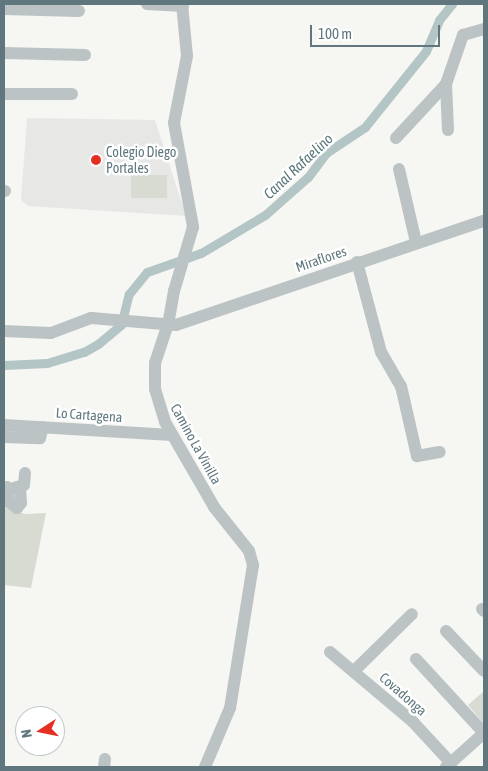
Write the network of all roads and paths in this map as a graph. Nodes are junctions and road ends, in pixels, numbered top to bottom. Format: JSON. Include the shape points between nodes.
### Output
{"nodes":[{"id":1,"x":148,"y":4,"type":"edge"},
{"id":2,"x":183,"y":5,"type":"edge"},
{"id":3,"x":4,"y":9,"type":"edge"},
{"id":4,"x":79,"y":11,"type":"dead end"},
{"id":5,"x":484,"y":29,"type":"edge"},
{"id":6,"x":4,"y":54,"type":"edge"},
{"id":7,"x":85,"y":55,"type":"dead end"},
{"id":8,"x":446,"y":84,"type":"junction"},
{"id":9,"x":4,"y":94,"type":"edge"},
{"id":10,"x":72,"y":94,"type":"dead end"},
{"id":11,"x":448,"y":130,"type":"dead end"},
{"id":12,"x":396,"y":138,"type":"dead end"},
{"id":13,"x":398,"y":169,"type":"dead end"},
{"id":14,"x":484,"y":221,"type":"edge"},
{"id":15,"x":416,"y":242,"type":"junction"},
{"id":16,"x":358,"y":262,"type":"junction"},
{"id":17,"x":168,"y":324,"type":"junction"},
{"id":18,"x":4,"y":331,"type":"edge"},
{"id":19,"x":4,"y":425,"type":"edge"},
{"id":20,"x":43,"y":427,"type":"junction"},
{"id":21,"x":172,"y":435,"type":"junction"},
{"id":22,"x":4,"y":437,"type":"edge"},
{"id":23,"x":440,"y":452,"type":"dead end"},
{"id":24,"x":25,"y":473,"type":"dead end"},
{"id":25,"x":10,"y":487,"type":"edge"},
{"id":26,"x":412,"y":614,"type":"dead end"},
{"id":27,"x":446,"y":631,"type":"dead end"},
{"id":28,"x":330,"y":652,"type":"dead end"},
{"id":29,"x":416,"y":659,"type":"dead end"},
{"id":30,"x":354,"y":671,"type":"junction"},
{"id":31,"x":484,"y":671,"type":"edge"},
{"id":32,"x":484,"y":733,"type":"edge"},
{"id":33,"x":449,"y":765,"type":"edge"},
{"id":34,"x":205,"y":767,"type":"edge"}],
"edges":[{"from":1,"to":2,"type":"street"},
{"from":2,"to":17,"type":"street","name":"Camino La Vinilla","via":[[186,63],[174,123],[193,215],[188,251],[174,291]]},
{"from":3,"to":4,"type":"street"},
{"from":5,"to":8,"type":"street","via":[[463,35]]},
{"from":6,"to":7,"type":"street"},
{"from":8,"to":11,"type":"street"},
{"from":8,"to":12,"type":"street"},
{"from":9,"to":10,"type":"street"},
{"from":13,"to":15,"type":"street"},
{"from":14,"to":15,"type":"street","name":"Miraflores"},
{"from":15,"to":16,"type":"street","name":"Miraflores"},
{"from":16,"to":17,"type":"street","name":"Miraflores"},
{"from":16,"to":23,"type":"street","via":[[381,352],[401,386],[418,456]]},
{"from":17,"to":18,"type":"street","name":"Miraflores","via":[[91,318],[51,333]]},
{"from":17,"to":21,"type":"street","name":"Camino La Vinilla","via":[[155,363],[154,381],[159,408]]},
{"from":19,"to":20,"type":"street","name":"Lo Cartagena"},
{"from":20,"to":21,"type":"street","name":"Lo Cartagena"},
{"from":20,"to":22,"type":"street","via":[[40,438]]},
{"from":21,"to":34,"type":"street","name":"Camino La Vinilla","via":[[214,507],[253,559],[230,708]]},
{"from":24,"to":25,"type":"street","via":[[25,482]]},
{"from":26,"to":30,"type":"street"},
{"from":27,"to":31,"type":"street"},
{"from":28,"to":30,"type":"street","name":"Covadonga"},
{"from":29,"to":32,"type":"street"},
{"from":30,"to":33,"type":"street","name":"Covadonga","via":[[413,722]]},
{"from":32,"to":33,"type":"street"}]}
